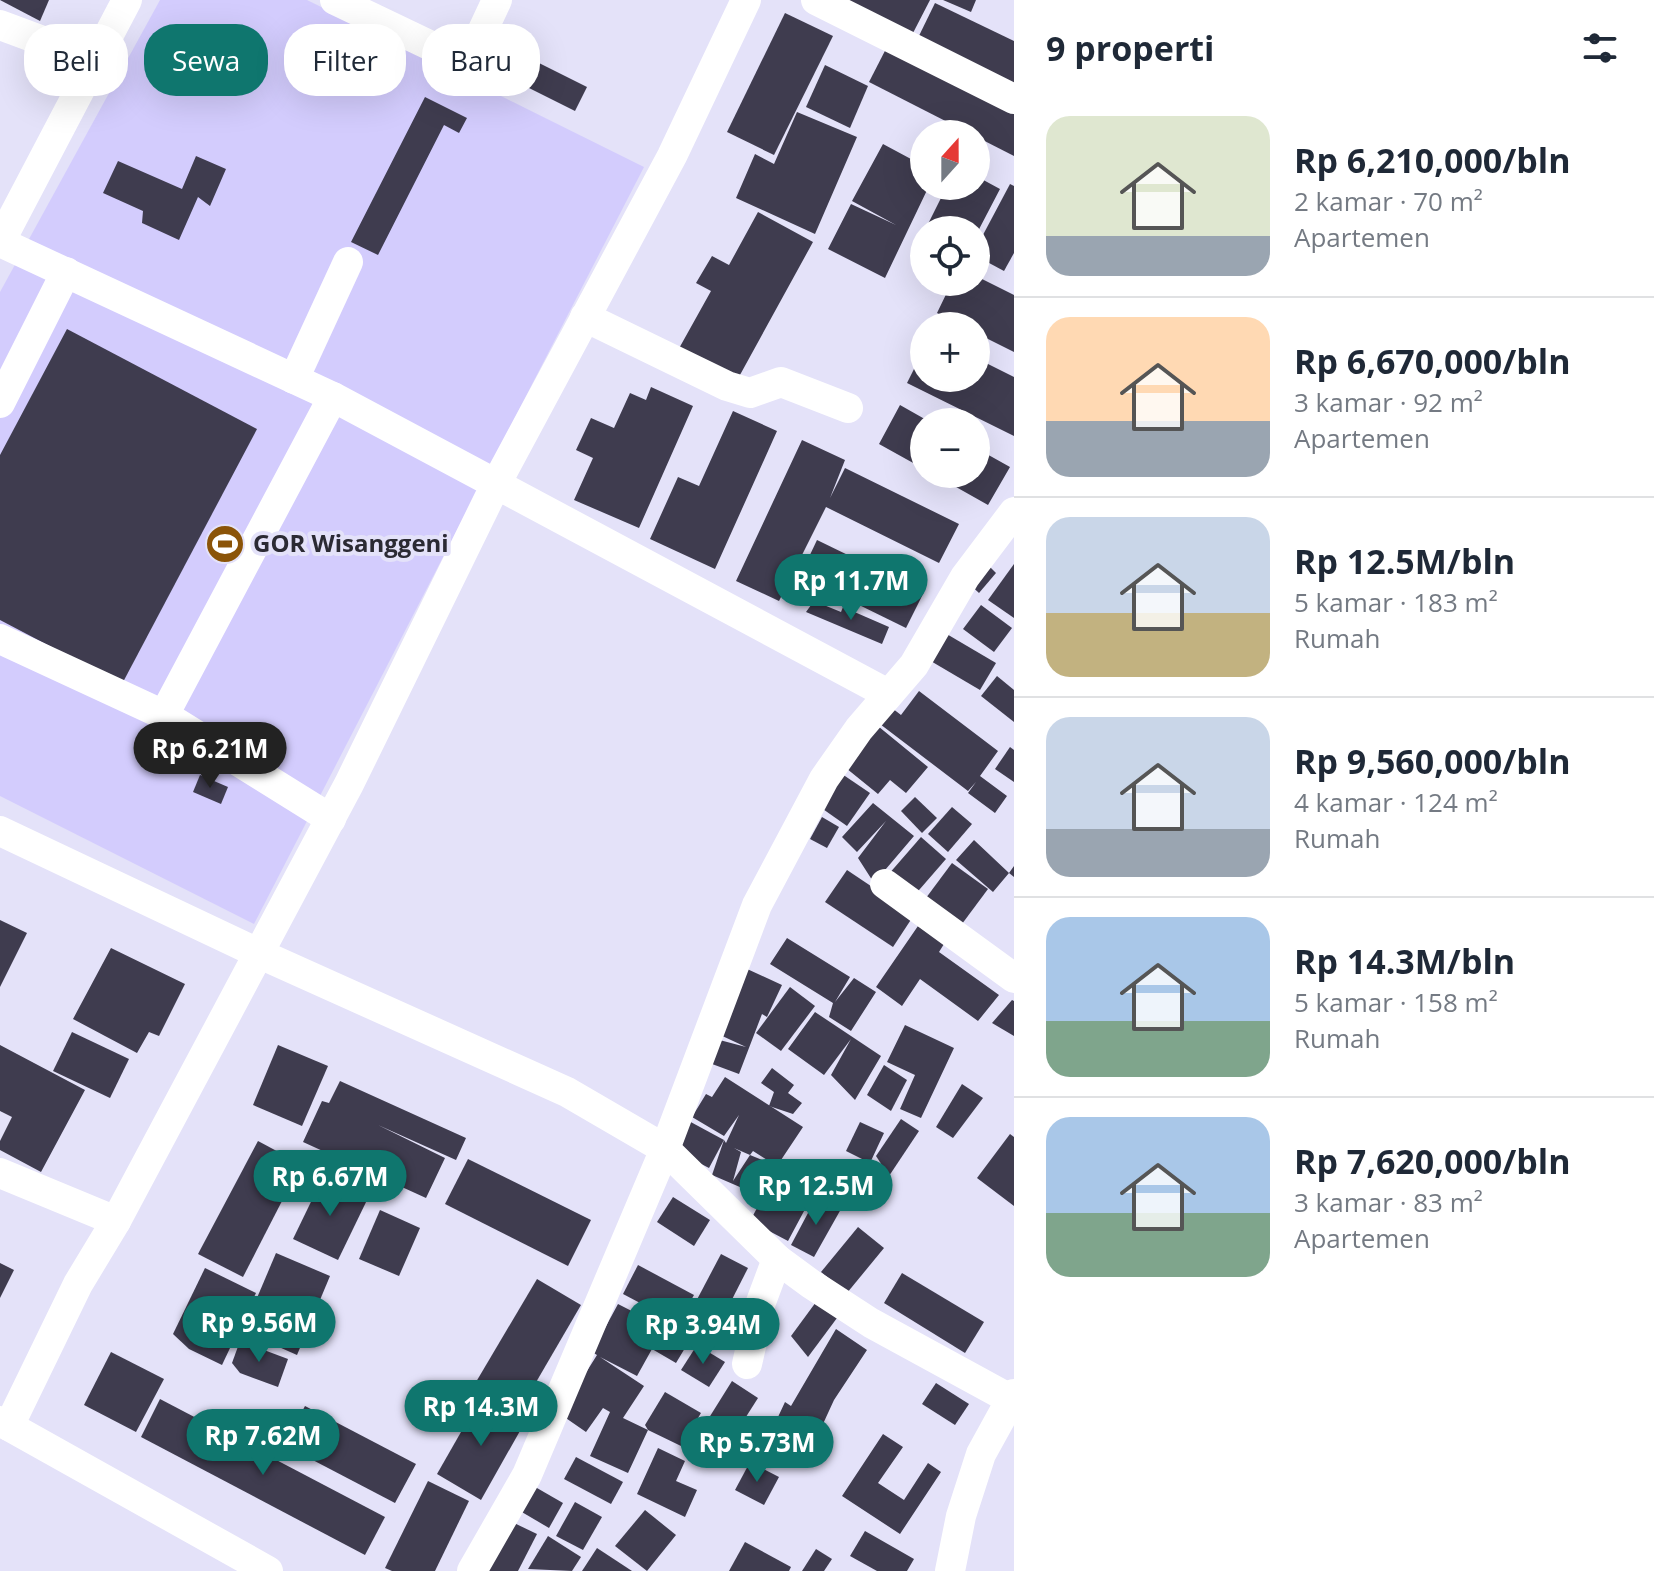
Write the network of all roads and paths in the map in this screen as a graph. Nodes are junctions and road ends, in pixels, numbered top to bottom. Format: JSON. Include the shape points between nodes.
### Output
{"nodes":[{"id":1,"x":127,"y":0,"type":"edge"},
{"id":2,"x":335,"y":0,"type":"edge"},
{"id":3,"x":497,"y":0,"type":"edge"},
{"id":4,"x":746,"y":0,"type":"edge"},
{"id":5,"x":816,"y":0,"type":"edge"},
{"id":6,"x":114,"y":24,"type":"edge"},
{"id":7,"x":0,"y":25,"type":"edge"},
{"id":8,"x":24,"y":34,"type":"edge"},
{"id":9,"x":75,"y":96,"type":"edge"},
{"id":10,"x":1014,"y":99,"type":"edge"},
{"id":11,"x":0,"y":242,"type":"edge"},
{"id":12,"x":348,"y":262,"type":"dead end"},
{"id":13,"x":66,"y":272,"type":"junction"},
{"id":14,"x":585,"y":317,"type":"junction"},
{"id":15,"x":294,"y":379,"type":"junction"},
{"id":16,"x":333,"y":397,"type":"junction"},
{"id":17,"x":0,"y":403,"type":"edge"},
{"id":18,"x":848,"y":408,"type":"dead end"},
{"id":19,"x":496,"y":484,"type":"junction"},
{"id":20,"x":1014,"y":512,"type":"edge"},
{"id":21,"x":0,"y":639,"type":"edge"},
{"id":22,"x":888,"y":694,"type":"junction"},
{"id":23,"x":164,"y":715,"type":"junction"},
{"id":24,"x":331,"y":819,"type":"junction"},
{"id":25,"x":0,"y":831,"type":"edge"},
{"id":26,"x":885,"y":884,"type":"dead end"},
{"id":27,"x":260,"y":954,"type":"junction"},
{"id":28,"x":1014,"y":978,"type":"edge"},
{"id":29,"x":665,"y":1149,"type":"junction"},
{"id":30,"x":0,"y":1173,"type":"edge"},
{"id":31,"x":116,"y":1221,"type":"junction"},
{"id":32,"x":777,"y":1259,"type":"junction"},
{"id":33,"x":747,"y":1364,"type":"dead end"},
{"id":34,"x":1013,"y":1398,"type":"edge"},
{"id":35,"x":4,"y":1424,"type":"edge"},
{"id":36,"x":268,"y":1571,"type":"edge"},
{"id":37,"x":472,"y":1571,"type":"edge"},
{"id":38,"x":950,"y":1571,"type":"edge"}],
"edges":[{"from":1,"to":6,"type":"street"},
{"from":2,"to":3,"type":"street","via":[[448,54],[463,55],[475,47]]},
{"from":4,"to":14,"type":"street","via":[[672,156]]},
{"from":5,"to":10,"type":"street"},
{"from":7,"to":8,"type":"street"},
{"from":9,"to":11,"type":"street"},
{"from":11,"to":13,"type":"street"},
{"from":12,"to":15,"type":"street"},
{"from":13,"to":15,"type":"street"},
{"from":13,"to":17,"type":"street"},
{"from":14,"to":18,"type":"street","via":[[727,386],[750,393],[781,382]]},
{"from":14,"to":19,"type":"street"},
{"from":15,"to":16,"type":"street"},
{"from":16,"to":19,"type":"street"},
{"from":16,"to":23,"type":"street"},
{"from":19,"to":22,"type":"street"},
{"from":19,"to":24,"type":"street"},
{"from":20,"to":22,"type":"street","via":[[965,577],[914,665]]},
{"from":21,"to":23,"type":"street"},
{"from":22,"to":29,"type":"street","via":[[824,779],[757,905]]},
{"from":23,"to":24,"type":"street"},
{"from":24,"to":27,"type":"street"},
{"from":25,"to":27,"type":"street"},
{"from":26,"to":28,"type":"street"},
{"from":27,"to":29,"type":"street","via":[[567,1092]]},
{"from":27,"to":31,"type":"street"},
{"from":29,"to":32,"type":"street"},
{"from":29,"to":37,"type":"street","via":[[527,1475]]},
{"from":30,"to":31,"type":"street"},
{"from":31,"to":35,"type":"street"},
{"from":32,"to":33,"type":"street"},
{"from":32,"to":34,"type":"street","via":[[871,1323]]},
{"from":34,"to":38,"type":"street","via":[[981,1454]]},
{"from":35,"to":36,"type":"street"}]}
